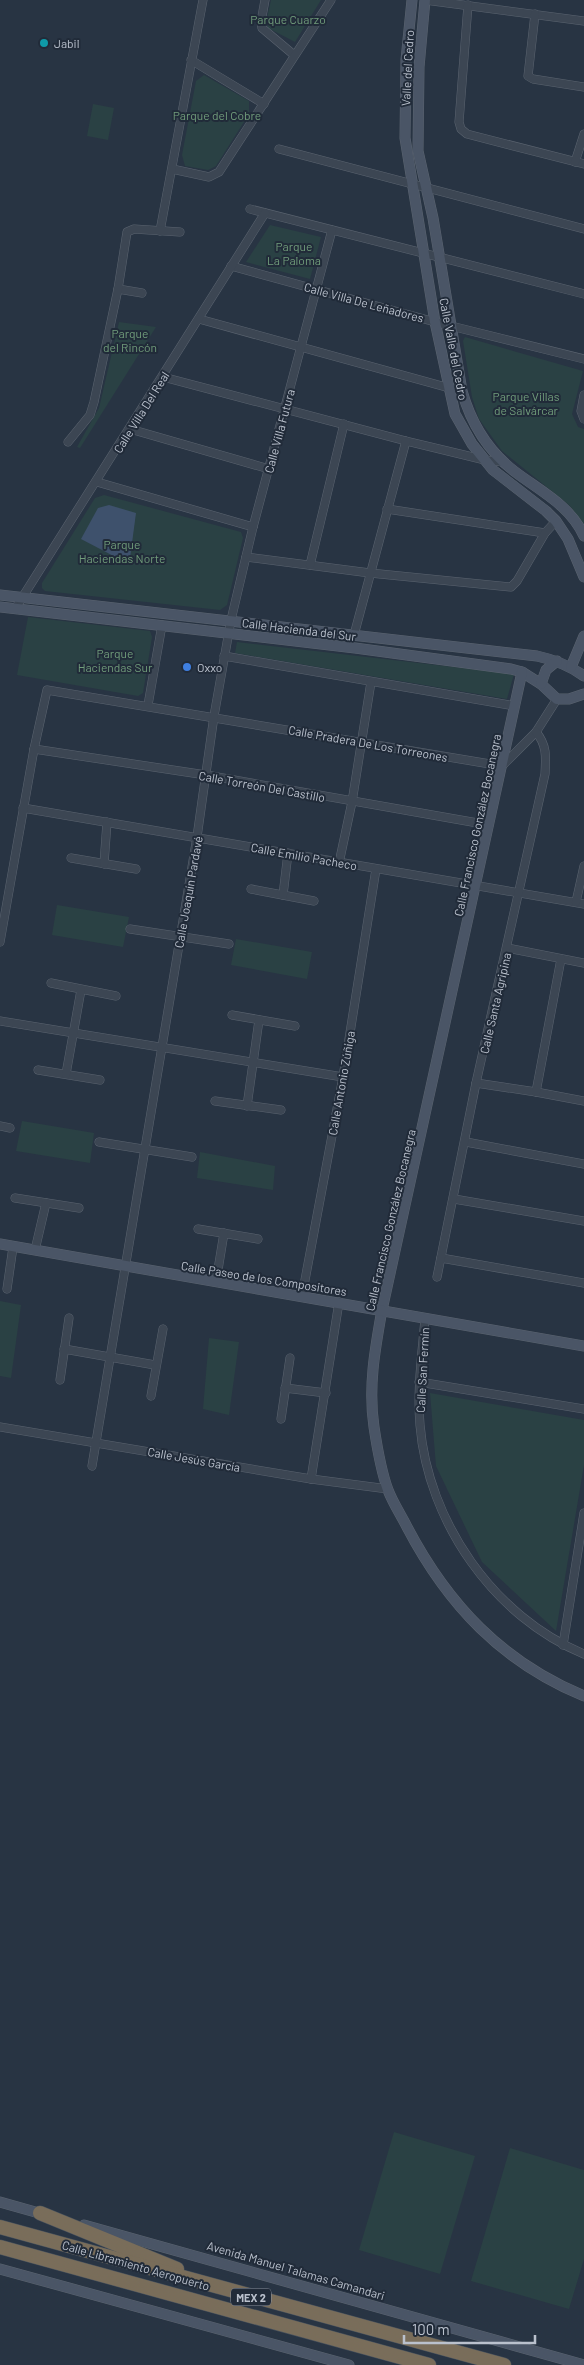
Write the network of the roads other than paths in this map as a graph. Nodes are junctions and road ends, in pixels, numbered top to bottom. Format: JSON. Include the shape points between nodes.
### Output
{"nodes":[{"id":1,"x":203,"y":0,"type":"edge"},
{"id":2,"x":265,"y":0,"type":"edge"},
{"id":3,"x":331,"y":0,"type":"edge"},
{"id":4,"x":412,"y":0,"type":"edge"},
{"id":5,"x":425,"y":0,"type":"edge"},
{"id":6,"x":468,"y":5,"type":"junction"},
{"id":7,"x":535,"y":14,"type":"junction"},
{"id":8,"x":584,"y":21,"type":"edge"},
{"id":9,"x":294,"y":55,"type":"junction"},
{"id":10,"x":191,"y":60,"type":"junction"},
{"id":11,"x":584,"y":87,"type":"edge"},
{"id":12,"x":264,"y":104,"type":"junction"},
{"id":13,"x":584,"y":134,"type":"edge"},
{"id":14,"x":405,"y":138,"type":"joint"},
{"id":15,"x":417,"y":138,"type":"joint"},
{"id":16,"x":279,"y":149,"type":"dead end"},
{"id":17,"x":575,"y":162,"type":"junction"},
{"id":18,"x":584,"y":164,"type":"edge"},
{"id":19,"x":172,"y":169,"type":"junction"},
{"id":20,"x":411,"y":182,"type":"junction"},
{"id":21,"x":426,"y":186,"type":"junction"},
{"id":22,"x":250,"y":209,"type":"dead end"},
{"id":23,"x":265,"y":212,"type":"junction"},
{"id":24,"x":584,"y":229,"type":"edge"},
{"id":25,"x":332,"y":230,"type":"junction"},
{"id":26,"x":160,"y":231,"type":"junction"},
{"id":27,"x":180,"y":232,"type":"dead end"},
{"id":28,"x":424,"y":254,"type":"junction"},
{"id":29,"x":439,"y":257,"type":"junction"},
{"id":30,"x":231,"y":266,"type":"junction"},
{"id":31,"x":118,"y":289,"type":"junction"},
{"id":32,"x":316,"y":290,"type":"junction"},
{"id":33,"x":142,"y":293,"type":"dead end"},
{"id":34,"x":584,"y":294,"type":"edge"},
{"id":35,"x":199,"y":319,"type":"junction"},
{"id":36,"x":435,"y":322,"type":"junction"},
{"id":37,"x":451,"y":325,"type":"junction"},
{"id":38,"x":300,"y":349,"type":"junction"},
{"id":39,"x":584,"y":360,"type":"edge"},
{"id":40,"x":163,"y":377,"type":"junction"},
{"id":41,"x":448,"y":388,"type":"junction"},
{"id":42,"x":462,"y":391,"type":"junction"},
{"id":43,"x":584,"y":395,"type":"edge"},
{"id":44,"x":285,"y":408,"type":"junction"},
{"id":45,"x":583,"y":419,"type":"edge"},
{"id":46,"x":344,"y":424,"type":"junction"},
{"id":47,"x":130,"y":429,"type":"junction"},
{"id":48,"x":406,"y":441,"type":"junction"},
{"id":49,"x":68,"y":442,"type":"dead end"},
{"id":50,"x":485,"y":460,"type":"junction"},
{"id":51,"x":503,"y":462,"type":"junction"},
{"id":52,"x":269,"y":469,"type":"junction"},
{"id":53,"x":96,"y":482,"type":"junction"},
{"id":54,"x":387,"y":509,"type":"junction"},
{"id":55,"x":556,"y":521,"type":"junction"},
{"id":56,"x":253,"y":527,"type":"junction"},
{"id":57,"x":545,"y":533,"type":"junction"},
{"id":58,"x":584,"y":536,"type":"edge"},
{"id":59,"x":246,"y":557,"type":"junction"},
{"id":60,"x":310,"y":565,"type":"junction"},
{"id":61,"x":370,"y":573,"type":"junction"},
{"id":62,"x":584,"y":577,"type":"edge"},
{"id":63,"x":0,"y":595,"type":"edge"},
{"id":64,"x":22,"y":598,"type":"junction"},
{"id":65,"x":0,"y":607,"type":"edge"},
{"id":66,"x":15,"y":610,"type":"junction"},
{"id":67,"x":231,"y":620,"type":"junction"},
{"id":68,"x":162,"y":625,"type":"junction"},
{"id":69,"x":228,"y":633,"type":"junction"},
{"id":70,"x":354,"y":634,"type":"junction"},
{"id":71,"x":584,"y":636,"type":"edge"},
{"id":72,"x":224,"y":656,"type":"junction"},
{"id":73,"x":557,"y":661,"type":"junction"},
{"id":74,"x":571,"y":667,"type":"junction"},
{"id":75,"x":522,"y":672,"type":"junction"},
{"id":76,"x":584,"y":676,"type":"edge"},
{"id":77,"x":371,"y":682,"type":"junction"},
{"id":78,"x":541,"y":684,"type":"junction"},
{"id":79,"x":584,"y":694,"type":"edge"},
{"id":80,"x":557,"y":699,"type":"junction"},
{"id":81,"x":148,"y":705,"type":"junction"},
{"id":82,"x":515,"y":706,"type":"junction"},
{"id":83,"x":214,"y":716,"type":"junction"},
{"id":84,"x":536,"y":732,"type":"junction"},
{"id":85,"x":361,"y":742,"type":"junction"},
{"id":86,"x":34,"y":749,"type":"junction"},
{"id":87,"x":502,"y":766,"type":"junction"},
{"id":88,"x":206,"y":775,"type":"junction"},
{"id":89,"x":352,"y":802,"type":"junction"},
{"id":90,"x":23,"y":808,"type":"junction"},
{"id":91,"x":107,"y":822,"type":"junction"},
{"id":92,"x":490,"y":825,"type":"junction"},
{"id":93,"x":197,"y":837,"type":"junction"},
{"id":94,"x":288,"y":853,"type":"junction"},
{"id":95,"x":71,"y":858,"type":"dead end"},
{"id":96,"x":339,"y":863,"type":"junction"},
{"id":97,"x":104,"y":864,"type":"junction"},
{"id":98,"x":584,"y":866,"type":"edge"},
{"id":99,"x":136,"y":869,"type":"dead end"},
{"id":100,"x":376,"y":869,"type":"junction"},
{"id":101,"x":477,"y":886,"type":"junction"},
{"id":102,"x":251,"y":889,"type":"dead end"},
{"id":103,"x":519,"y":893,"type":"junction"},
{"id":104,"x":282,"y":895,"type":"junction"},
{"id":105,"x":314,"y":901,"type":"dead end"},
{"id":106,"x":580,"y":903,"type":"edge"},
{"id":107,"x":130,"y":929,"type":"dead end"},
{"id":108,"x":180,"y":937,"type":"junction"},
{"id":109,"x":0,"y":942,"type":"edge"},
{"id":110,"x":229,"y":944,"type":"dead end"},
{"id":111,"x":507,"y":948,"type":"junction"},
{"id":112,"x":561,"y":959,"type":"junction"},
{"id":113,"x":584,"y":963,"type":"edge"},
{"id":114,"x":51,"y":983,"type":"dead end"},
{"id":115,"x":81,"y":990,"type":"junction"},
{"id":116,"x":116,"y":996,"type":"dead end"},
{"id":117,"x":232,"y":1015,"type":"dead end"},
{"id":118,"x":259,"y":1020,"type":"junction"},
{"id":119,"x":0,"y":1021,"type":"edge"},
{"id":120,"x":295,"y":1026,"type":"dead end"},
{"id":121,"x":72,"y":1032,"type":"junction"},
{"id":122,"x":162,"y":1046,"type":"junction"},
{"id":123,"x":253,"y":1062,"type":"junction"},
{"id":124,"x":38,"y":1070,"type":"dead end"},
{"id":125,"x":66,"y":1074,"type":"junction"},
{"id":126,"x":343,"y":1078,"type":"junction"},
{"id":127,"x":100,"y":1080,"type":"dead end"},
{"id":128,"x":476,"y":1083,"type":"junction"},
{"id":129,"x":536,"y":1092,"type":"junction"},
{"id":130,"x":215,"y":1101,"type":"dead end"},
{"id":131,"x":584,"y":1101,"type":"edge"},
{"id":132,"x":248,"y":1106,"type":"junction"},
{"id":133,"x":281,"y":1110,"type":"dead end"},
{"id":134,"x":0,"y":1126,"type":"edge"},
{"id":135,"x":10,"y":1128,"type":"dead end"},
{"id":136,"x":99,"y":1142,"type":"dead end"},
{"id":137,"x":466,"y":1142,"type":"junction"},
{"id":138,"x":145,"y":1150,"type":"junction"},
{"id":139,"x":192,"y":1157,"type":"dead end"},
{"id":140,"x":584,"y":1164,"type":"edge"},
{"id":141,"x":15,"y":1198,"type":"dead end"},
{"id":142,"x":454,"y":1199,"type":"junction"},
{"id":143,"x":46,"y":1203,"type":"junction"},
{"id":144,"x":79,"y":1208,"type":"dead end"},
{"id":145,"x":584,"y":1221,"type":"edge"},
{"id":146,"x":198,"y":1229,"type":"dead end"},
{"id":147,"x":224,"y":1233,"type":"junction"},
{"id":148,"x":258,"y":1239,"type":"dead end"},
{"id":149,"x":0,"y":1244,"type":"edge"},
{"id":150,"x":13,"y":1246,"type":"junction"},
{"id":151,"x":35,"y":1250,"type":"junction"},
{"id":152,"x":441,"y":1258,"type":"junction"},
{"id":153,"x":126,"y":1268,"type":"junction"},
{"id":154,"x":437,"y":1278,"type":"dead end"},
{"id":155,"x":216,"y":1282,"type":"junction"},
{"id":156,"x":584,"y":1283,"type":"edge"},
{"id":157,"x":7,"y":1289,"type":"dead end"},
{"id":158,"x":302,"y":1296,"type":"junction"},
{"id":159,"x":339,"y":1302,"type":"junction"},
{"id":160,"x":382,"y":1310,"type":"junction"},
{"id":161,"x":69,"y":1318,"type":"dead end"},
{"id":162,"x":425,"y":1319,"type":"junction"},
{"id":163,"x":163,"y":1329,"type":"dead end"},
{"id":164,"x":584,"y":1346,"type":"edge"},
{"id":165,"x":64,"y":1349,"type":"junction"},
{"id":166,"x":111,"y":1358,"type":"junction"},
{"id":167,"x":290,"y":1358,"type":"dead end"},
{"id":168,"x":155,"y":1365,"type":"junction"},
{"id":169,"x":60,"y":1380,"type":"dead end"},
{"id":170,"x":419,"y":1382,"type":"junction"},
{"id":171,"x":285,"y":1388,"type":"junction"},
{"id":172,"x":326,"y":1392,"type":"junction"},
{"id":173,"x":151,"y":1396,"type":"dead end"},
{"id":174,"x":584,"y":1409,"type":"edge"},
{"id":175,"x":280,"y":1419,"type":"dead end"},
{"id":176,"x":0,"y":1427,"type":"edge"},
{"id":177,"x":97,"y":1443,"type":"junction"},
{"id":178,"x":92,"y":1466,"type":"dead end"},
{"id":179,"x":310,"y":1479,"type":"junction"},
{"id":180,"x":388,"y":1489,"type":"junction"},
{"id":181,"x":584,"y":1513,"type":"edge"},
{"id":182,"x":562,"y":1645,"type":"junction"},
{"id":183,"x":584,"y":1654,"type":"edge"},
{"id":184,"x":584,"y":1696,"type":"edge"},
{"id":185,"x":0,"y":2202,"type":"edge"},
{"id":186,"x":40,"y":2213,"type":"junction"},
{"id":187,"x":0,"y":2227,"type":"edge"},
{"id":188,"x":0,"y":2247,"type":"edge"},
{"id":189,"x":0,"y":2269,"type":"edge"},
{"id":190,"x":240,"y":2294,"type":"junction"},
{"id":191,"x":349,"y":2365,"type":"edge"},
{"id":192,"x":429,"y":2365,"type":"edge"},
{"id":193,"x":504,"y":2365,"type":"edge"},
{"id":194,"x":584,"y":2365,"type":"edge"}],
"edges":[{"from":1,"to":10,"type":"street"},
{"from":2,"to":9,"type":"street","via":[[262,28]]},
{"from":3,"to":9,"type":"street"},
{"from":4,"to":14,"type":"street","name":"Valle del Cedro","via":[[406,60]]},
{"from":5,"to":6,"type":"street"},
{"from":5,"to":15,"type":"street","name":"Valle del Cedro"},
{"from":6,"to":7,"type":"street"},
{"from":6,"to":17,"type":"street","via":[[461,129],[467,134]]},
{"from":7,"to":8,"type":"street"},
{"from":7,"to":11,"type":"street","via":[[528,76]]},
{"from":9,"to":12,"type":"street"},
{"from":10,"to":12,"type":"street"},
{"from":10,"to":19,"type":"street"},
{"from":12,"to":19,"type":"street","via":[[214,176]]},
{"from":13,"to":17,"type":"street"},
{"from":14,"to":20,"type":"street","name":"Calle Valle del Cedro"},
{"from":15,"to":21,"type":"street","name":"Calle Valle del Cedro"},
{"from":16,"to":20,"type":"street"},
{"from":17,"to":18,"type":"street"},
{"from":19,"to":26,"type":"street"},
{"from":20,"to":21,"type":"street"},
{"from":20,"to":28,"type":"street","name":"Calle Valle del Cedro"},
{"from":21,"to":24,"type":"street"},
{"from":21,"to":29,"type":"street","name":"Calle Valle del Cedro"},
{"from":22,"to":23,"type":"street"},
{"from":23,"to":25,"type":"street"},
{"from":23,"to":30,"type":"street","name":"Calle Villa Del Real"},
{"from":25,"to":28,"type":"street"},
{"from":25,"to":32,"type":"street","name":"Calle Villa Futura"},
{"from":26,"to":27,"type":"street"},
{"from":26,"to":31,"type":"street","via":[[134,229],[126,232]]},
{"from":28,"to":29,"type":"street"},
{"from":28,"to":36,"type":"street","name":"Calle Valle del Cedro"},
{"from":29,"to":34,"type":"street"},
{"from":29,"to":37,"type":"street","name":"Calle Valle del Cedro"},
{"from":30,"to":32,"type":"street","name":"Calle Villa De Leñadores"},
{"from":30,"to":35,"type":"street","name":"Calle Villa Del Real"},
{"from":31,"to":33,"type":"street"},
{"from":31,"to":49,"type":"street","via":[[90,415]]},
{"from":32,"to":36,"type":"street","name":"Calle Villa De Leñadores"},
{"from":32,"to":38,"type":"street","name":"Calle Villa Futura"},
{"from":35,"to":38,"type":"street"},
{"from":35,"to":40,"type":"street","name":"Calle Villa Del Real"},
{"from":36,"to":37,"type":"street","name":"Calle Villa De Leñadores"},
{"from":36,"to":41,"type":"street","name":"Calle Valle del Cedro"},
{"from":37,"to":39,"type":"street","name":"Calle Villa De Leñadores"},
{"from":37,"to":42,"type":"street","name":"Calle Valle del Cedro"},
{"from":38,"to":41,"type":"street"},
{"from":38,"to":44,"type":"street","name":"Calle Villa Futura"},
{"from":40,"to":44,"type":"street"},
{"from":40,"to":47,"type":"street","name":"Calle Villa Del Real"},
{"from":41,"to":42,"type":"street"},
{"from":41,"to":50,"type":"street","name":"Calle Valle del Cedro","via":[[463,430]]},
{"from":42,"to":51,"type":"street","name":"Calle Valle del Cedro","via":[[474,425]]},
{"from":43,"to":45,"type":"street"},
{"from":44,"to":46,"type":"street"},
{"from":44,"to":52,"type":"street","name":"Calle Villa Futura"},
{"from":46,"to":48,"type":"street"},
{"from":46,"to":60,"type":"street"},
{"from":47,"to":52,"type":"street"},
{"from":47,"to":53,"type":"street","name":"Calle Villa Del Real"},
{"from":48,"to":50,"type":"street"},
{"from":48,"to":54,"type":"street"},
{"from":50,"to":51,"type":"street"},
{"from":50,"to":55,"type":"street","name":"Calle Valle del Cedro"},
{"from":51,"to":58,"type":"street","name":"Calle Valle del Cedro","via":[[556,500]]},
{"from":52,"to":56,"type":"street","name":"Calle Villa Futura"},
{"from":53,"to":56,"type":"street"},
{"from":53,"to":64,"type":"street","name":"Calle Villa Del Real"},
{"from":54,"to":57,"type":"street"},
{"from":54,"to":61,"type":"street"},
{"from":55,"to":57,"type":"street"},
{"from":55,"to":62,"type":"street","name":"Calle Valle del Cedro","via":[[568,539]]},
{"from":56,"to":59,"type":"street","name":"Calle Villa Futura"},
{"from":57,"to":61,"type":"street","via":[[511,587]]},
{"from":59,"to":60,"type":"street"},
{"from":59,"to":67,"type":"street","name":"Calle Villa Futura"},
{"from":60,"to":61,"type":"street"},
{"from":61,"to":70,"type":"street"},
{"from":63,"to":64,"type":"street","name":"Calle Hacienda del Sur"},
{"from":64,"to":66,"type":"street","name":"Calle Villa Del Real"},
{"from":64,"to":67,"type":"street","name":"Calle Hacienda del Sur"},
{"from":65,"to":66,"type":"street","name":"Calle Hacienda del Sur"},
{"from":66,"to":68,"type":"street","name":"Calle Hacienda del Sur"},
{"from":67,"to":69,"type":"street","name":"Calle Villa Futura"},
{"from":67,"to":70,"type":"street","name":"Calle Hacienda del Sur"},
{"from":68,"to":69,"type":"street","name":"Calle Hacienda del Sur"},
{"from":68,"to":81,"type":"street"},
{"from":69,"to":72,"type":"street","name":"Calle Joaquín Pardavé"},
{"from":69,"to":75,"type":"street","name":"Calle Hacienda del Sur","via":[[446,659]]},
{"from":70,"to":73,"type":"street","name":"Calle Hacienda del Sur"},
{"from":71,"to":74,"type":"street"},
{"from":72,"to":77,"type":"street"},
{"from":72,"to":83,"type":"street","name":"Calle Joaquín Pardavé"},
{"from":73,"to":74,"type":"street","name":"Calle Hacienda del Sur"},
{"from":73,"to":78,"type":"street","via":[[546,670]]},
{"from":74,"to":76,"type":"street","name":"Calle Hacienda del Sur"},
{"from":75,"to":78,"type":"street","name":"Calle Hacienda del Sur"},
{"from":75,"to":82,"type":"street","name":"Calle Francisco González Bocanegra"},
{"from":77,"to":82,"type":"street"},
{"from":77,"to":85,"type":"street"},
{"from":78,"to":80,"type":"street","name":"Calle Hacienda del Sur"},
{"from":79,"to":80,"type":"street"},
{"from":80,"to":84,"type":"street"},
{"from":81,"to":83,"type":"street","name":"Calle Pradera De Los Torreones"},
{"from":81,"to":86,"type":"street","name":"Calle Pradera De Los Torreones","via":[[47,690]]},
{"from":82,"to":87,"type":"street","name":"Calle Francisco González Bocanegra"},
{"from":83,"to":85,"type":"street","name":"Calle Pradera De Los Torreones"},
{"from":83,"to":88,"type":"street","name":"Calle Joaquín Pardavé"},
{"from":84,"to":87,"type":"street"},
{"from":84,"to":103,"type":"street","name":"Calle Santa Agripina","via":[[546,749],[545,774]]},
{"from":85,"to":87,"type":"street","name":"Calle Pradera De Los Torreones"},
{"from":85,"to":89,"type":"street"},
{"from":86,"to":88,"type":"street","name":"Calle Torreón Del Castillo"},
{"from":86,"to":90,"type":"street"},
{"from":87,"to":92,"type":"street","name":"Calle Francisco González Bocanegra"},
{"from":88,"to":89,"type":"street","name":"Calle Torreón Del Castillo"},
{"from":88,"to":93,"type":"street","name":"Calle Joaquín Pardavé"},
{"from":89,"to":92,"type":"street","name":"Calle Torreón Del Castillo"},
{"from":89,"to":96,"type":"street"},
{"from":90,"to":91,"type":"street","name":"Calle Emilio Pacheco"},
{"from":90,"to":109,"type":"street"},
{"from":91,"to":93,"type":"street","name":"Calle Emilio Pacheco"},
{"from":91,"to":97,"type":"street"},
{"from":92,"to":101,"type":"street","name":"Calle Francisco González Bocanegra"},
{"from":93,"to":94,"type":"street","name":"Calle Emilio Pacheco"},
{"from":93,"to":108,"type":"street","name":"Calle Joaquín Pardavé"},
{"from":94,"to":96,"type":"street","name":"Calle Emilio Pacheco"},
{"from":94,"to":104,"type":"street"},
{"from":95,"to":97,"type":"street"},
{"from":96,"to":100,"type":"street","name":"Calle Emilio Pacheco"},
{"from":97,"to":99,"type":"street"},
{"from":98,"to":106,"type":"street"},
{"from":100,"to":101,"type":"street","name":"Calle Emilio Pacheco"},
{"from":100,"to":126,"type":"street","name":"Calle Antonio Zúñiga"},
{"from":101,"to":103,"type":"street","name":"Calle Emilio Pacheco"},
{"from":101,"to":160,"type":"street","name":"Calle Francisco González Bocanegra"},
{"from":102,"to":104,"type":"street"},
{"from":103,"to":106,"type":"street","name":"Calle Emilio Pacheco"},
{"from":103,"to":111,"type":"street","name":"Calle Santa Agripina"},
{"from":104,"to":105,"type":"street"},
{"from":107,"to":108,"type":"street"},
{"from":108,"to":110,"type":"street"},
{"from":108,"to":122,"type":"street","name":"Calle Joaquín Pardavé"},
{"from":111,"to":112,"type":"street"},
{"from":111,"to":128,"type":"street","name":"Calle Santa Agripina"},
{"from":112,"to":113,"type":"street"},
{"from":112,"to":129,"type":"street"},
{"from":114,"to":115,"type":"street"},
{"from":115,"to":116,"type":"street"},
{"from":115,"to":121,"type":"street"},
{"from":117,"to":118,"type":"street"},
{"from":118,"to":120,"type":"street"},
{"from":118,"to":123,"type":"street"},
{"from":119,"to":121,"type":"street"},
{"from":121,"to":122,"type":"street"},
{"from":121,"to":125,"type":"street"},
{"from":122,"to":123,"type":"street"},
{"from":122,"to":138,"type":"street","name":"Calle Joaquín Pardavé"},
{"from":123,"to":126,"type":"street"},
{"from":123,"to":132,"type":"street"},
{"from":124,"to":125,"type":"street"},
{"from":125,"to":127,"type":"street"},
{"from":126,"to":158,"type":"street","name":"Calle Antonio Zúñiga"},
{"from":128,"to":129,"type":"street"},
{"from":128,"to":137,"type":"street","name":"Calle Santa Agripina"},
{"from":129,"to":131,"type":"street"},
{"from":130,"to":132,"type":"street"},
{"from":132,"to":133,"type":"street"},
{"from":134,"to":135,"type":"street"},
{"from":136,"to":138,"type":"street"},
{"from":137,"to":140,"type":"street"},
{"from":137,"to":142,"type":"street","name":"Calle Santa Agripina"},
{"from":138,"to":139,"type":"street"},
{"from":138,"to":153,"type":"street","name":"Calle Joaquín Pardavé"},
{"from":141,"to":143,"type":"street"},
{"from":142,"to":145,"type":"street"},
{"from":142,"to":152,"type":"street","name":"Calle Santa Agripina"},
{"from":143,"to":144,"type":"street"},
{"from":143,"to":151,"type":"street"},
{"from":146,"to":147,"type":"street"},
{"from":147,"to":148,"type":"street"},
{"from":147,"to":155,"type":"street"},
{"from":149,"to":150,"type":"street","name":"Calle Paseo de los Compositores"},
{"from":150,"to":151,"type":"street","name":"Calle Paseo de los Compositores"},
{"from":150,"to":157,"type":"street"},
{"from":151,"to":153,"type":"street","name":"Calle Paseo de los Compositores"},
{"from":152,"to":154,"type":"street","name":"Calle Santa Agripina"},
{"from":152,"to":156,"type":"street"},
{"from":153,"to":155,"type":"street","name":"Calle Paseo de los Compositores"},
{"from":153,"to":166,"type":"street","name":"Calle Joaquín Pardavé"},
{"from":155,"to":158,"type":"street","name":"Calle Paseo de los Compositores"},
{"from":158,"to":159,"type":"street","name":"Calle Paseo de los Compositores"},
{"from":159,"to":160,"type":"street","name":"Calle Paseo de los Compositores"},
{"from":159,"to":172,"type":"street"},
{"from":160,"to":162,"type":"street","name":"Calle Paseo de los Compositores"},
{"from":160,"to":180,"type":"street","name":"Calle Francisco González Bocanegra","via":[[373,1360],[372,1391],[374,1426]]},
{"from":161,"to":165,"type":"street"},
{"from":162,"to":164,"type":"street","name":"Calle Paseo de los Compositores"},
{"from":162,"to":170,"type":"street","name":"Calle San Fermín"},
{"from":163,"to":168,"type":"street"},
{"from":165,"to":166,"type":"street"},
{"from":165,"to":169,"type":"street"},
{"from":166,"to":168,"type":"street"},
{"from":166,"to":177,"type":"street","name":"Calle Joaquín Pardavé"},
{"from":167,"to":171,"type":"street"},
{"from":168,"to":173,"type":"street"},
{"from":170,"to":174,"type":"street"},
{"from":170,"to":182,"type":"street","name":"Calle San Fermín","via":[[424,1448],[443,1514],[478,1570],[503,1599]]},
{"from":171,"to":172,"type":"street"},
{"from":171,"to":175,"type":"street"},
{"from":172,"to":179,"type":"street"},
{"from":176,"to":177,"type":"street","name":"Calle Jesús García"},
{"from":177,"to":178,"type":"street","name":"Calle Joaquín Pardavé"},
{"from":177,"to":179,"type":"street","name":"Calle Jesús García"},
{"from":179,"to":180,"type":"street","name":"Calle Jesús García"},
{"from":180,"to":184,"type":"street","name":"Calle Francisco González Bocanegra","via":[[423,1558],[447,1593],[476,1626],[533,1671]]},
{"from":181,"to":182,"type":"street"},
{"from":182,"to":183,"type":"street","name":"Calle San Fermín"},
{"from":185,"to":186,"type":"street","name":"Avenida Manuel Talamas Camandari"},
{"from":186,"to":190,"type":"highway"},
{"from":186,"to":194,"type":"street","name":"Avenida Manuel Talamas Camandari"},
{"from":187,"to":190,"type":"highway","name":"Calle Libramiento Aeropuerto","number":"MEX 2"},
{"from":188,"to":192,"type":"highway","name":"Calle Libramiento Aeropuerto","number":"MEX 2"},
{"from":189,"to":191,"type":"street"},
{"from":190,"to":193,"type":"highway","name":"Calle Libramiento Aeropuerto","number":"MEX 2"}]}
